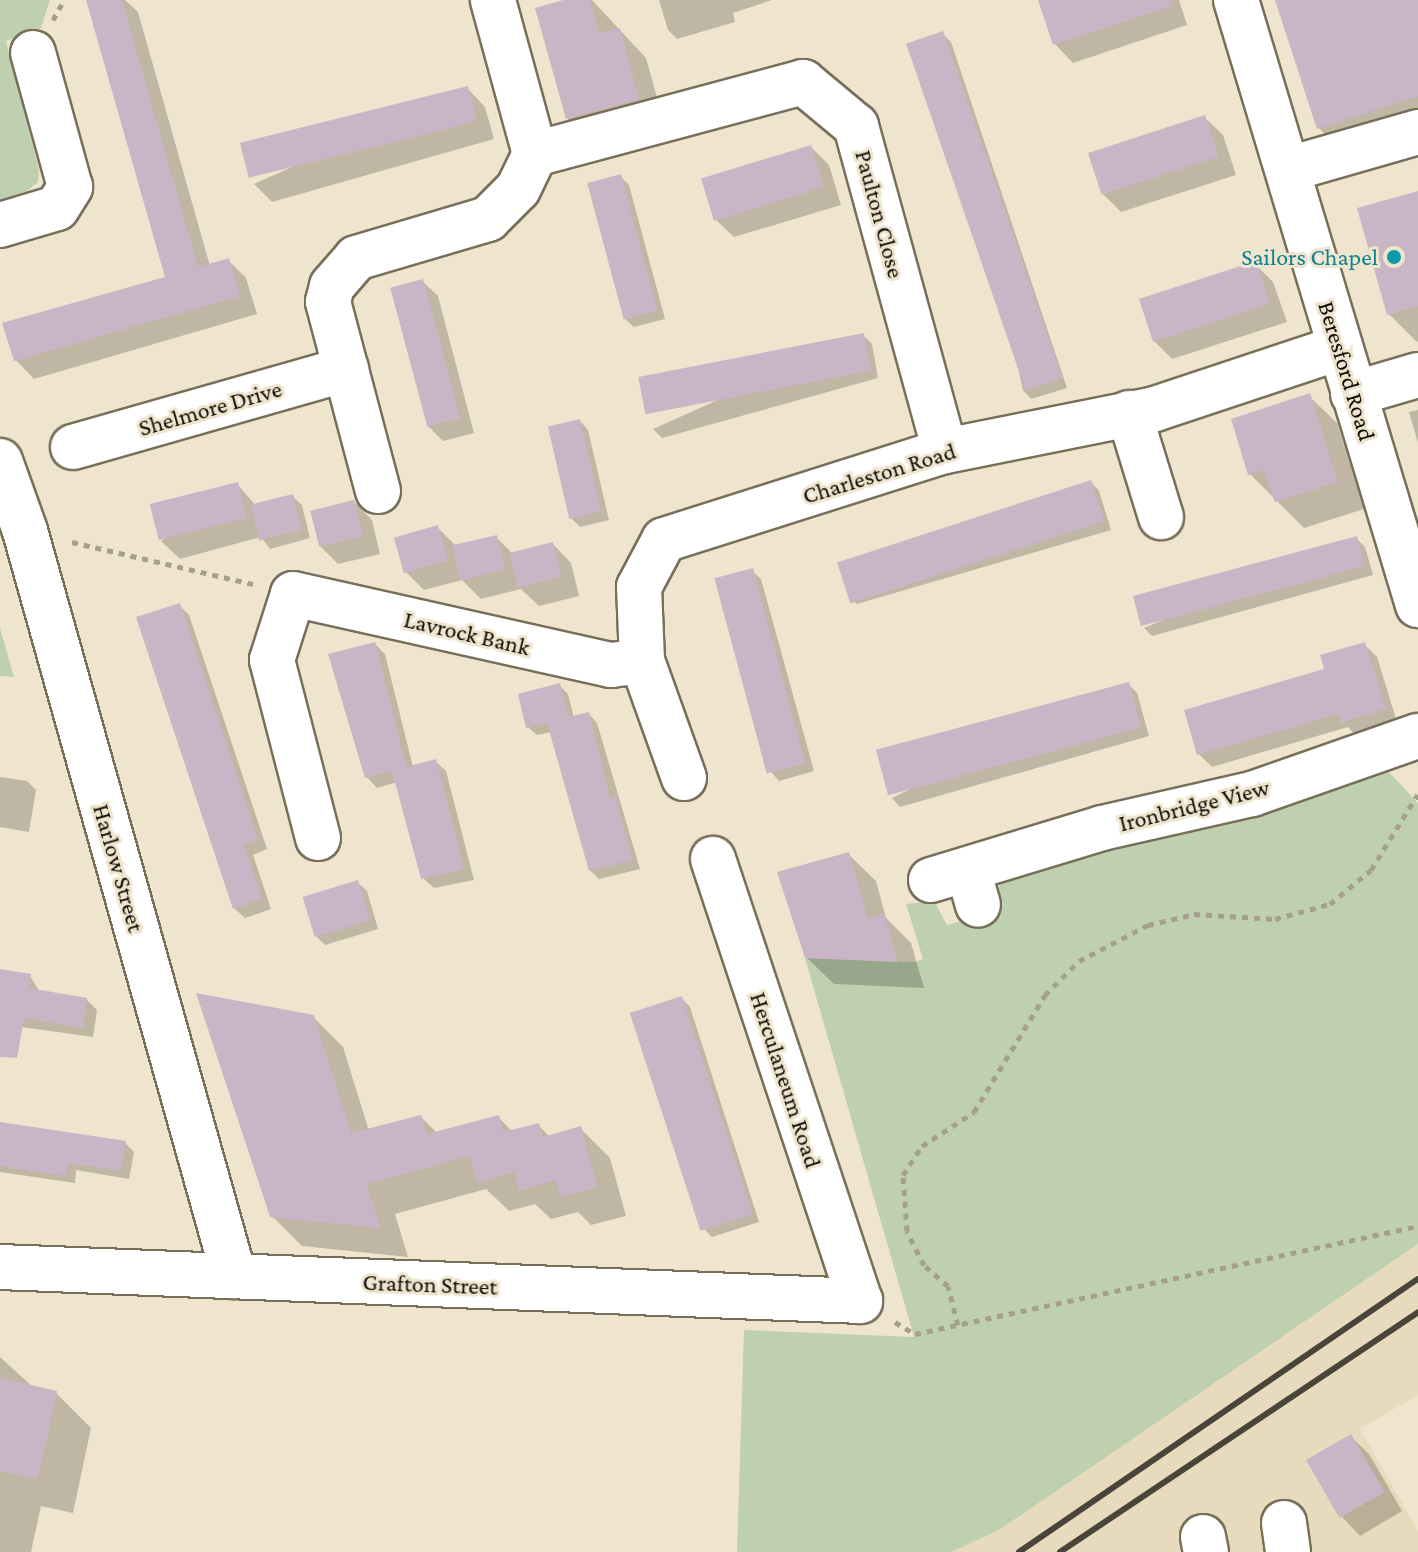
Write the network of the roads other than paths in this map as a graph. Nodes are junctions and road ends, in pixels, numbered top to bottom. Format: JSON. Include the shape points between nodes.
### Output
{"nodes":[{"id":1,"x":493,"y":0,"type":"edge"},
{"id":2,"x":1236,"y":0,"type":"edge"},
{"id":3,"x":33,"y":53,"type":"dead end"},
{"id":4,"x":1418,"y":132,"type":"edge"},
{"id":5,"x":535,"y":154,"type":"junction"},
{"id":6,"x":1289,"y":169,"type":"junction"},
{"id":7,"x":0,"y":225,"type":"edge"},
{"id":8,"x":1338,"y":348,"type":"junction"},
{"id":9,"x":346,"y":369,"type":"junction"},
{"id":10,"x":1418,"y":375,"type":"edge"},
{"id":11,"x":1353,"y":394,"type":"junction"},
{"id":12,"x":1129,"y":413,"type":"junction"},
{"id":13,"x":73,"y":447,"type":"dead end"},
{"id":14,"x":945,"y":451,"type":"junction"},
{"id":15,"x":0,"y":461,"type":"edge"},
{"id":16,"x":378,"y":491,"type":"dead end"},
{"id":17,"x":1405,"y":516,"type":"edge"},
{"id":18,"x":1161,"y":517,"type":"dead end"},
{"id":19,"x":1418,"y":605,"type":"edge"},
{"id":20,"x":642,"y":661,"type":"junction"},
{"id":21,"x":1418,"y":736,"type":"edge"},
{"id":22,"x":684,"y":778,"type":"dead end"},
{"id":23,"x":317,"y":838,"type":"dead end"},
{"id":24,"x":713,"y":859,"type":"dead end"},
{"id":25,"x":959,"y":885,"type":"dead end"},
{"id":26,"x":0,"y":1267,"type":"edge"},
{"id":27,"x":234,"y":1276,"type":"junction"},
{"id":28,"x":860,"y":1301,"type":"joint"}],
"edges":[{"from":1,"to":5,"type":"street"},
{"from":2,"to":6,"type":"street","name":"Beresford Road"},
{"from":3,"to":7,"type":"street","via":[[70,187],[57,208]]},
{"from":4,"to":6,"type":"street"},
{"from":5,"to":9,"type":"street","via":[[518,189],[488,219],[356,258],[343,270],[328,302]]},
{"from":5,"to":14,"type":"street","name":"Paulton Close","via":[[803,82],[856,126]]},
{"from":6,"to":8,"type":"street","name":"Beresford Road"},
{"from":8,"to":11,"type":"street","name":"Beresford Road"},
{"from":8,"to":12,"type":"street","name":"Charleston Road"},
{"from":9,"to":13,"type":"street","name":"Shelmore Drive"},
{"from":9,"to":16,"type":"street"},
{"from":10,"to":11,"type":"street"},
{"from":11,"to":17,"type":"street","name":"Beresford Road"},
{"from":12,"to":14,"type":"street","name":"Charleston Road"},
{"from":12,"to":18,"type":"street"},
{"from":14,"to":20,"type":"street","name":"Charleston Road","via":[[664,540],[639,587]]},
{"from":15,"to":27,"type":"street","name":"Harlow Street","via":[[25,531]]},
{"from":17,"to":19,"type":"street","name":"Beresford Road"},
{"from":20,"to":22,"type":"street","name":"Charleston Road"},
{"from":20,"to":23,"type":"street","name":"Lavrock Bank","via":[[611,665],[293,594],[272,660]]},
{"from":21,"to":25,"type":"street","name":"Ironbridge View","via":[[1252,794],[1102,828]]},
{"from":24,"to":28,"type":"street","name":"Herculaneum Road"},
{"from":26,"to":27,"type":"street","name":"Grafton Street"},
{"from":27,"to":28,"type":"street","name":"Grafton Street"}]}
